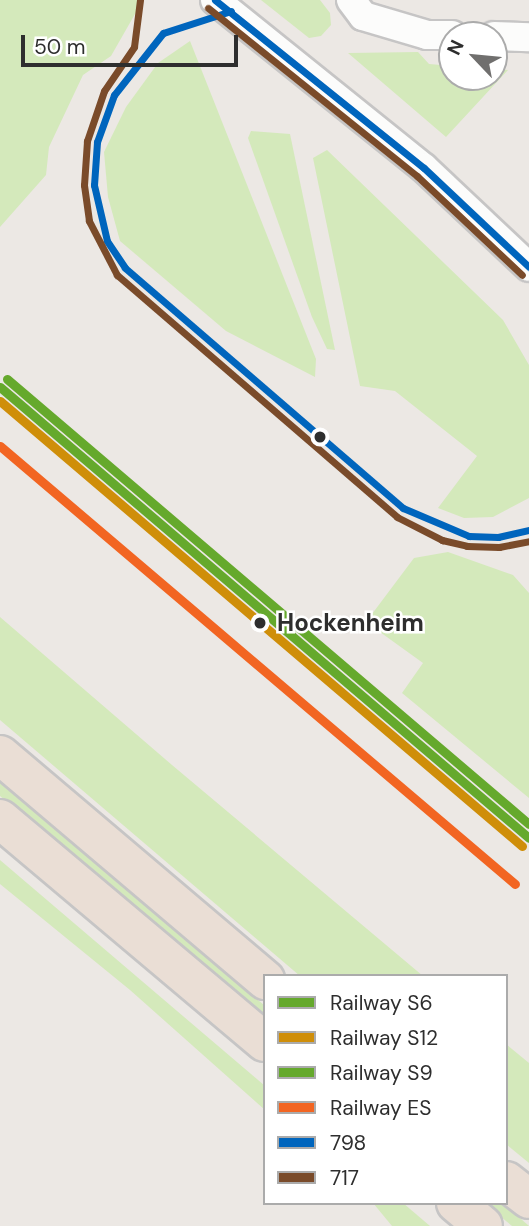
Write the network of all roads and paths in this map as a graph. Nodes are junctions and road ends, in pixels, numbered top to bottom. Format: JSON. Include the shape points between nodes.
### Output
{"nodes":[{"id":1,"x":215,"y":0,"type":"edge"},
{"id":2,"x":351,"y":0,"type":"edge"},
{"id":3,"x":438,"y":35,"type":"edge"},
{"id":4,"x":508,"y":36,"type":"edge"},
{"id":5,"x":529,"y":37,"type":"edge"},
{"id":6,"x":529,"y":267,"type":"edge"},
{"id":7,"x":0,"y":755,"type":"edge"},
{"id":8,"x":0,"y":819,"type":"edge"},
{"id":9,"x":263,"y":979,"type":"edge"},
{"id":10,"x":263,"y":1040,"type":"edge"},
{"id":11,"x":508,"y":1183,"type":"edge"},
{"id":12,"x":529,"y":1199,"type":"edge"},
{"id":13,"x":458,"y":1205,"type":"edge"},
{"id":14,"x":483,"y":1226,"type":"edge"}],
"edges":[{"from":1,"to":6,"type":"street","via":[[424,168]]},
{"from":2,"to":3,"type":"street","via":[[363,16]]},
{"from":4,"to":5,"type":"street"},
{"from":7,"to":9,"type":"highway"},
{"from":8,"to":10,"type":"highway"},
{"from":11,"to":12,"type":"highway"},
{"from":13,"to":14,"type":"highway"}]}
